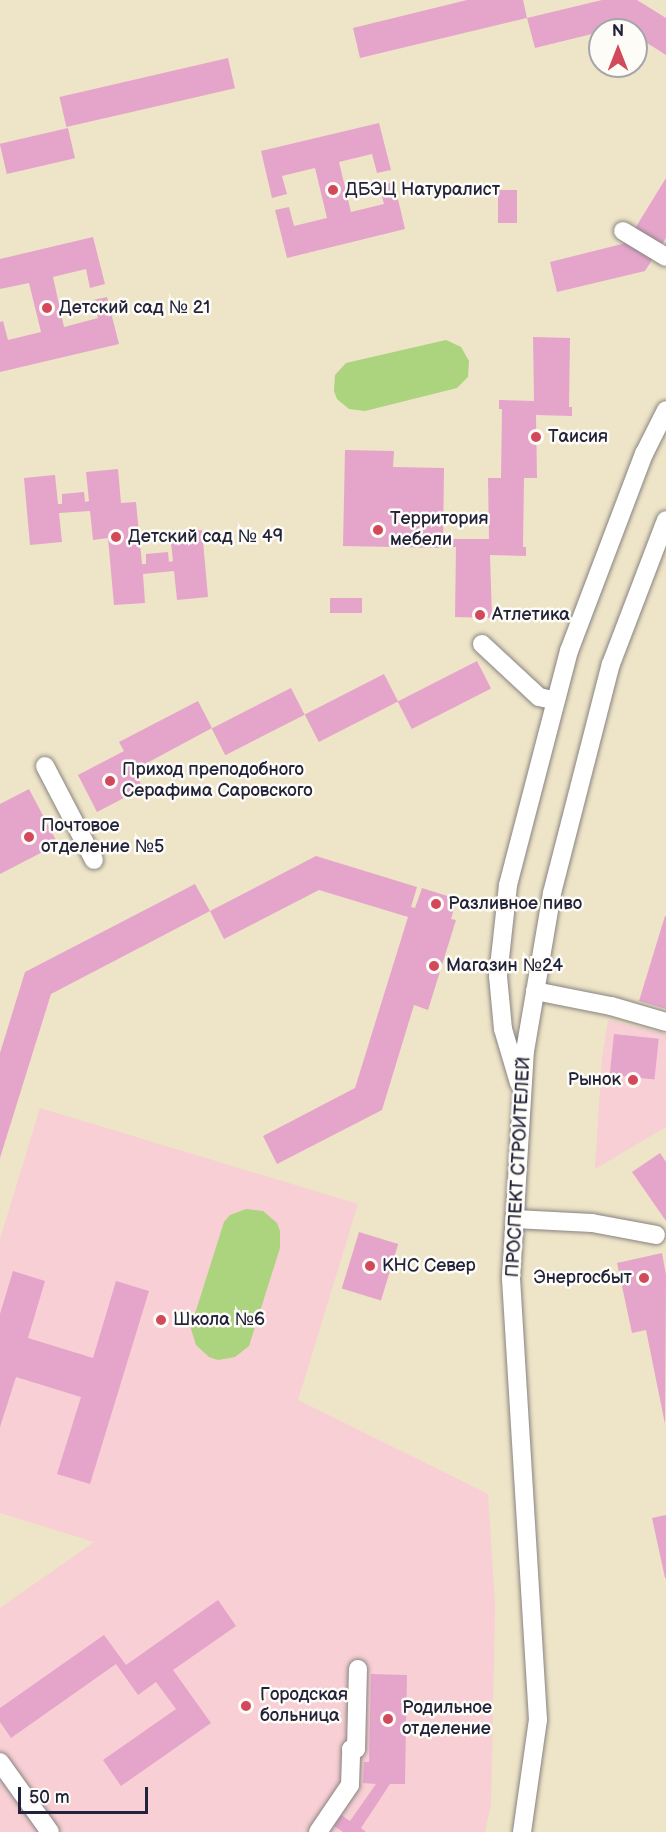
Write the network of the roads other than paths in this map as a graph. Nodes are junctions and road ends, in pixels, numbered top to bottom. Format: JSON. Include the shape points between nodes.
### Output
{"nodes":[{"id":1,"x":624,"y":231,"type":"dead end"},
{"id":2,"x":666,"y":257,"type":"edge"},
{"id":3,"x":666,"y":410,"type":"edge"},
{"id":4,"x":666,"y":520,"type":"edge"},
{"id":5,"x":662,"y":542,"type":"edge"},
{"id":6,"x":482,"y":644,"type":"dead end"},
{"id":7,"x":556,"y":701,"type":"junction"},
{"id":8,"x":45,"y":766,"type":"dead end"},
{"id":9,"x":94,"y":860,"type":"dead end"},
{"id":10,"x":535,"y":991,"type":"junction"},
{"id":11,"x":666,"y":1022,"type":"edge"},
{"id":12,"x":523,"y":1096,"type":"junction"},
{"id":13,"x":515,"y":1219,"type":"junction"},
{"id":14,"x":656,"y":1235,"type":"dead end"},
{"id":15,"x":358,"y":1669,"type":"dead end"},
{"id":16,"x":0,"y":1762,"type":"edge"},
{"id":17,"x":50,"y":1832,"type":"edge"},
{"id":18,"x":318,"y":1832,"type":"edge"},
{"id":19,"x":522,"y":1832,"type":"edge"}],
"edges":[{"from":1,"to":2,"type":"street"},
{"from":3,"to":7,"type":"street","via":[[644,454],[568,651]]},
{"from":4,"to":5,"type":"street","name":"ПРОСПЕКТ СТРОИТЕЛЕЙ"},
{"from":5,"to":10,"type":"street","name":"ПРОСПЕКТ СТРОИТЕЛЕЙ","via":[[611,664],[552,892]]},
{"from":6,"to":7,"type":"street","via":[[539,697]]},
{"from":7,"to":12,"type":"street","via":[[508,885],[498,976],[503,1029]]},
{"from":8,"to":9,"type":"street"},
{"from":10,"to":11,"type":"street"},
{"from":10,"to":12,"type":"street","name":"ПРОСПЕКТ СТРОИТЕЛЕЙ","via":[[525,1051]]},
{"from":12,"to":13,"type":"street","name":"ПРОСПЕКТ СТРОИТЕЛЕЙ"},
{"from":13,"to":14,"type":"street","via":[[592,1223]]},
{"from":13,"to":19,"type":"street","name":"ПРОСПЕКТ СТРОИТЕЛЕЙ","via":[[511,1278],[538,1720]]},
{"from":15,"to":18,"type":"street","via":[[356,1749],[351,1749],[350,1785]]},
{"from":16,"to":17,"type":"street"}]}
